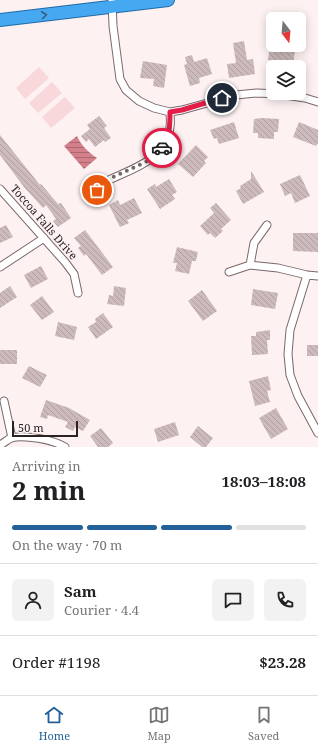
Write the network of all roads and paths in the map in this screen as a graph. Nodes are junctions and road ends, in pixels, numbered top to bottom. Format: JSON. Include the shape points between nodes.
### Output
{"nodes":[{"id":1,"x":168,"y":0,"type":"edge"},
{"id":2,"x":112,"y":3,"type":"edge"},
{"id":3,"x":0,"y":20,"type":"edge"},
{"id":4,"x":318,"y":102,"type":"edge"},
{"id":5,"x":170,"y":112,"type":"junction"},
{"id":6,"x":0,"y":189,"type":"edge"},
{"id":7,"x":87,"y":192,"type":"dead end"},
{"id":8,"x":267,"y":226,"type":"dead end"},
{"id":9,"x":44,"y":238,"type":"junction"},
{"id":10,"x":250,"y":265,"type":"junction"},
{"id":11,"x":0,"y":267,"type":"edge"},
{"id":12,"x":229,"y":272,"type":"dead end"},
{"id":13,"x":307,"y":275,"type":"junction"},
{"id":14,"x":318,"y":276,"type":"edge"},
{"id":15,"x":78,"y":293,"type":"dead end"},
{"id":16,"x":4,"y":401,"type":"dead end"},
{"id":17,"x":318,"y":433,"type":"edge"},
{"id":18,"x":12,"y":438,"type":"junction"},
{"id":19,"x":0,"y":445,"type":"edge"},
{"id":20,"x":65,"y":447,"type":"edge"}],
"edges":[{"from":1,"to":2,"type":"highway"},
{"from":3,"to":2,"type":"highway","one_way":true},
{"from":2,"to":5,"type":"street","via":[[120,79],[126,90],[139,101]]},
{"from":4,"to":5,"type":"street","via":[[278,94],[257,93],[236,95]]},
{"from":5,"to":7,"type":"street","via":[[167,141],[152,159],[107,180],[97,190]]},
{"from":6,"to":9,"type":"street","name":"Toccoa Falls Drive"},
{"from":8,"to":10,"type":"street","via":[[254,243]]},
{"from":9,"to":11,"type":"street"},
{"from":9,"to":15,"type":"street","name":"Toccoa Falls Drive","via":[[74,274]]},
{"from":10,"to":12,"type":"street"},
{"from":10,"to":13,"type":"street"},
{"from":13,"to":14,"type":"street"},
{"from":13,"to":17,"type":"street","via":[[290,330],[288,354],[290,375]]},
{"from":16,"to":18,"type":"street"},
{"from":18,"to":19,"type":"street"},
{"from":18,"to":20,"type":"street","via":[[44,440]]}]}
